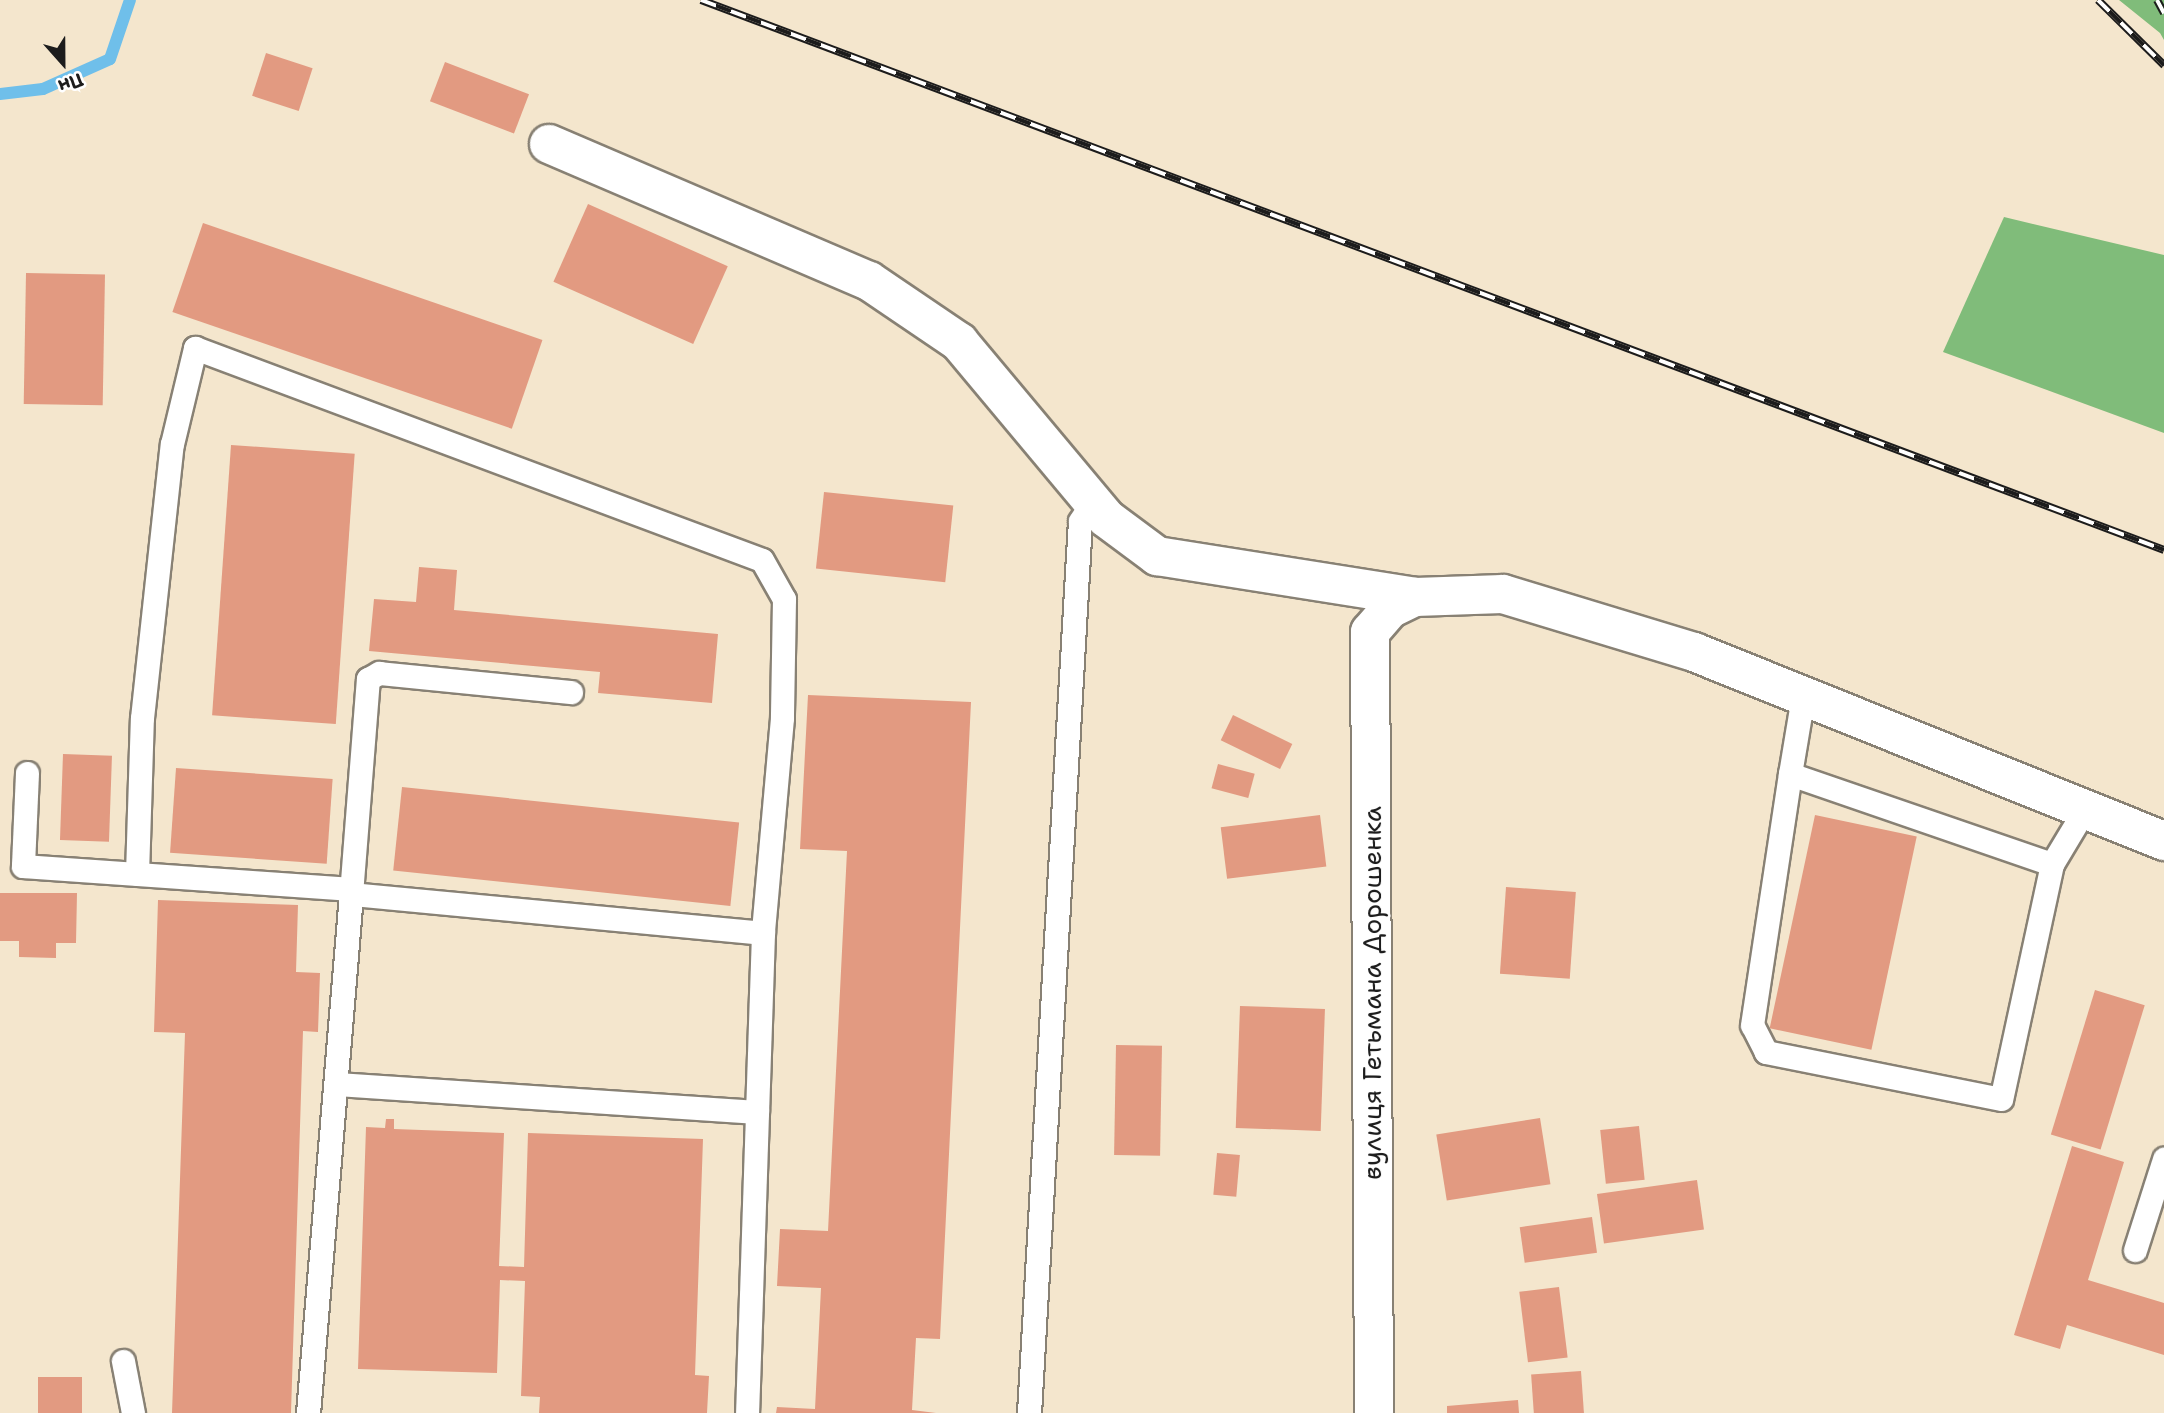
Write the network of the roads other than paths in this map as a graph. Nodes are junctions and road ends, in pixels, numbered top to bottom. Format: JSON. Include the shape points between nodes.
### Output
{"nodes":[{"id":1,"x":549,"y":144,"type":"dead end"},
{"id":2,"x":1093,"y":501,"type":"junction"},
{"id":3,"x":1415,"y":597,"type":"junction"},
{"id":4,"x":571,"y":692,"type":"dead end"},
{"id":5,"x":1803,"y":696,"type":"junction"},
{"id":6,"x":27,"y":773,"type":"dead end"},
{"id":7,"x":1790,"y":774,"type":"junction"},
{"id":8,"x":2085,"y":809,"type":"junction"},
{"id":9,"x":2164,"y":841,"type":"edge"},
{"id":10,"x":2052,"y":864,"type":"junction"},
{"id":11,"x":137,"y":874,"type":"junction"},
{"id":12,"x":351,"y":892,"type":"junction"},
{"id":13,"x":763,"y":933,"type":"junction"},
{"id":14,"x":337,"y":1084,"type":"junction"},
{"id":15,"x":757,"y":1112,"type":"junction"},
{"id":16,"x":2163,"y":1169,"type":"edge"},
{"id":17,"x":2135,"y":1250,"type":"dead end"},
{"id":18,"x":123,"y":1361,"type":"dead end"},
{"id":19,"x":133,"y":1413,"type":"edge"},
{"id":20,"x":308,"y":1413,"type":"edge"},
{"id":21,"x":747,"y":1413,"type":"edge"},
{"id":22,"x":1029,"y":1413,"type":"edge"},
{"id":23,"x":1374,"y":1413,"type":"edge"}],
"edges":[{"from":1,"to":2,"type":"street","via":[[869,281],[959,342]]},
{"from":2,"to":3,"type":"street","via":[[1107,518],[1157,556]]},
{"from":2,"to":22,"type":"lane","via":[[1080,522]]},
{"from":3,"to":5,"type":"street","via":[[1503,594],[1694,652]]},
{"from":3,"to":23,"type":"street","name":"вулиця Гетьмана Дорошенка","via":[[1390,609],[1370,632]]},
{"from":4,"to":12,"type":"lane","via":[[379,673],[368,679]]},
{"from":5,"to":7,"type":"lane"},
{"from":5,"to":8,"type":"street"},
{"from":6,"to":11,"type":"lane","via":[[23,866]]},
{"from":7,"to":10,"type":"lane"},
{"from":7,"to":10,"type":"lane","via":[[1752,1025],[1766,1052],[2001,1099]]},
{"from":8,"to":9,"type":"street"},
{"from":8,"to":10,"type":"lane"},
{"from":11,"to":12,"type":"lane"},
{"from":11,"to":13,"type":"lane","via":[[145,690],[173,444],[195,348],[762,560],[784,599],[782,718]]},
{"from":12,"to":13,"type":"lane"},
{"from":12,"to":14,"type":"lane"},
{"from":13,"to":15,"type":"lane"},
{"from":14,"to":15,"type":"lane"},
{"from":14,"to":20,"type":"lane"},
{"from":15,"to":21,"type":"lane"},
{"from":16,"to":17,"type":"lane"},
{"from":18,"to":19,"type":"lane"}]}
